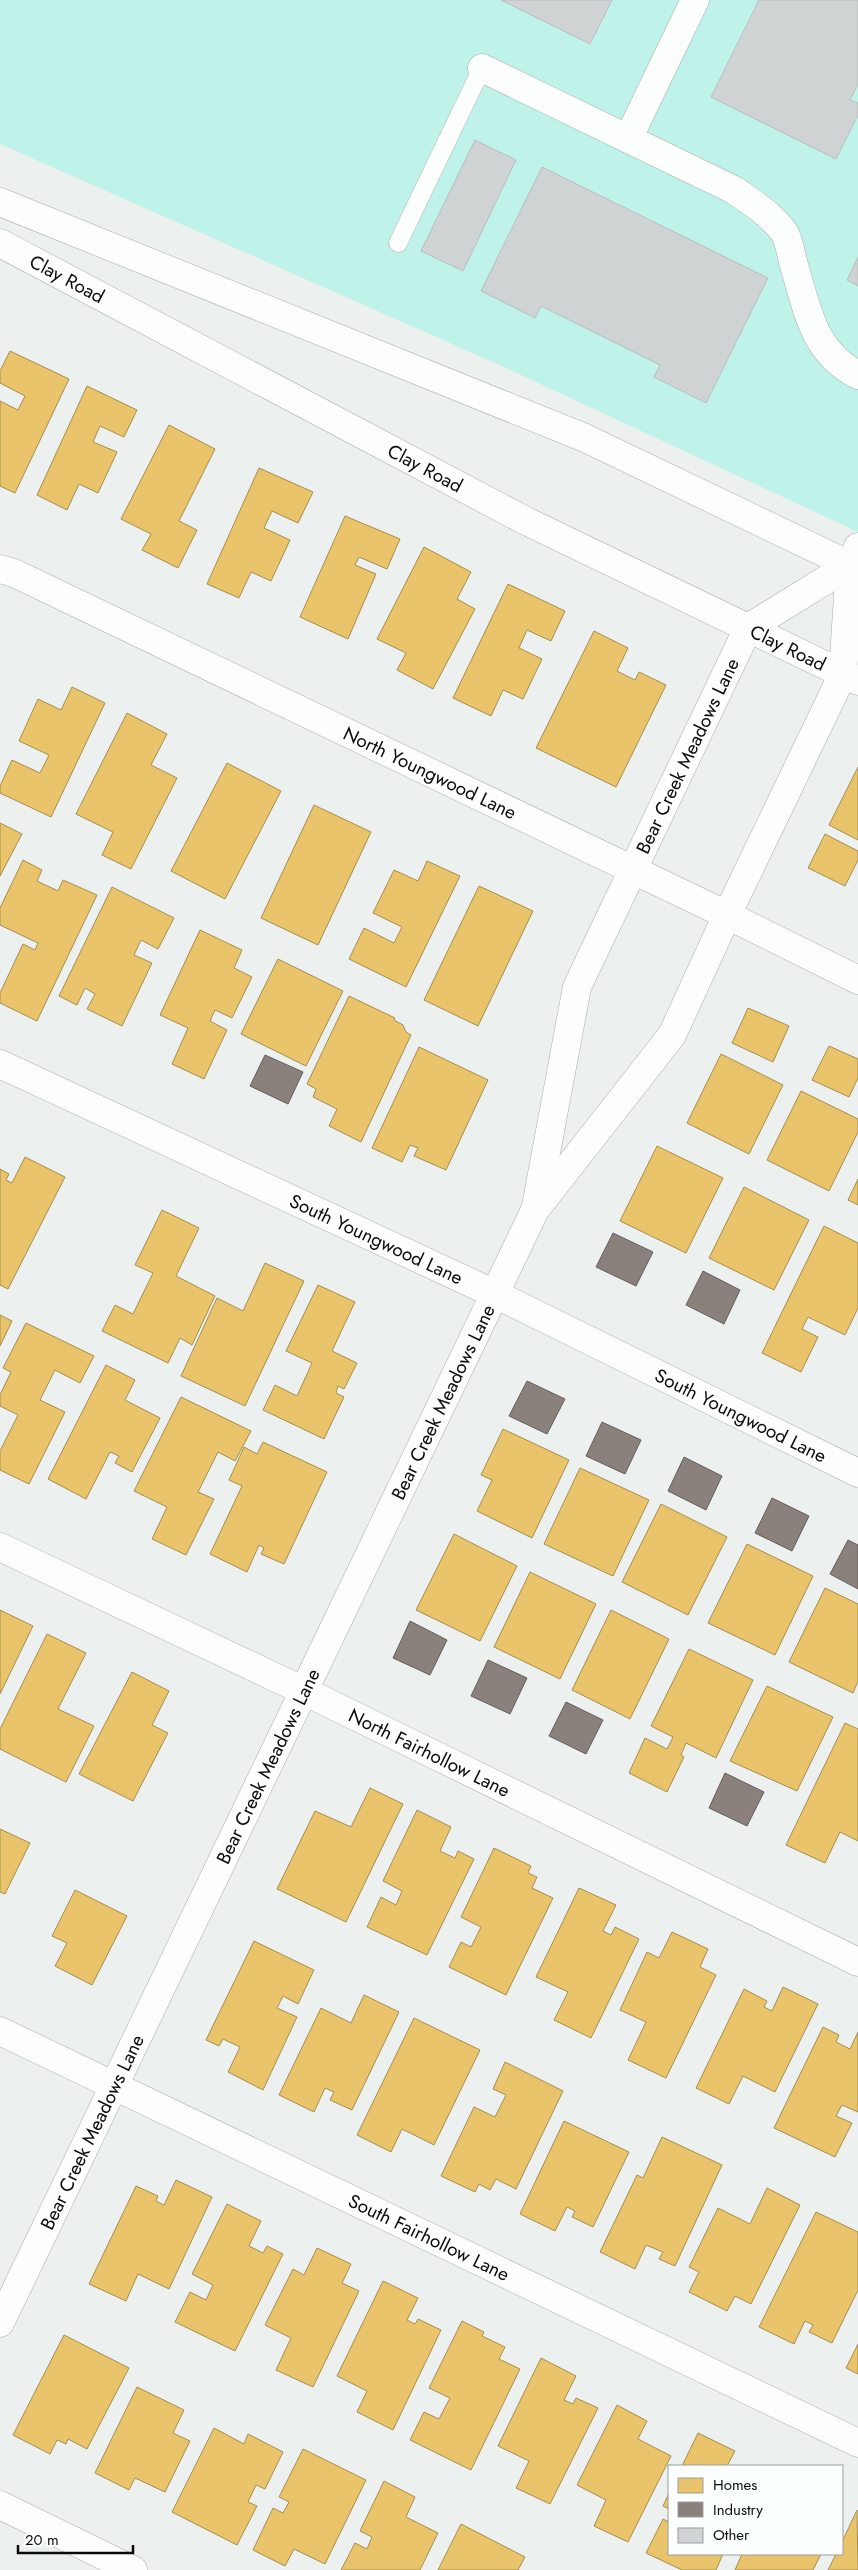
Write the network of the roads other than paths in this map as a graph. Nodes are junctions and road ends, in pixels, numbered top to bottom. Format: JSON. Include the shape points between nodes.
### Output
{"nodes":[{"id":1,"x":695,"y":0,"type":"edge"},
{"id":2,"x":482,"y":68,"type":"joint"},
{"id":3,"x":628,"y":139,"type":"junction"},
{"id":4,"x":0,"y":202,"type":"edge"},
{"id":5,"x":398,"y":242,"type":"dead end"},
{"id":6,"x":0,"y":243,"type":"edge"},
{"id":7,"x":858,"y":374,"type":"edge"},
{"id":8,"x":855,"y":560,"type":"edge"},
{"id":9,"x":0,"y":569,"type":"edge"},
{"id":10,"x":748,"y":628,"type":"junction"},
{"id":11,"x":850,"y":677,"type":"edge"},
{"id":12,"x":633,"y":870,"type":"junction"},
{"id":13,"x":727,"y":915,"type":"junction"},
{"id":14,"x":858,"y":980,"type":"edge"},
{"id":15,"x":0,"y":1064,"type":"edge"},
{"id":16,"x":535,"y":1210,"type":"junction"},
{"id":17,"x":495,"y":1294,"type":"junction"},
{"id":18,"x":858,"y":1473,"type":"edge"},
{"id":19,"x":0,"y":1547,"type":"edge"},
{"id":20,"x":304,"y":1691,"type":"junction"},
{"id":21,"x":858,"y":1962,"type":"edge"},
{"id":22,"x":0,"y":2031,"type":"edge"},
{"id":23,"x":114,"y":2086,"type":"junction"},
{"id":24,"x":0,"y":2323,"type":"edge"},
{"id":25,"x":858,"y":2443,"type":"edge"},
{"id":26,"x":0,"y":2505,"type":"edge"},
{"id":27,"x":133,"y":2570,"type":"edge"}],
"edges":[{"from":1,"to":3,"type":"street"},
{"from":2,"to":3,"type":"street"},
{"from":2,"to":5,"type":"lane"},
{"from":3,"to":7,"type":"street","via":[[734,190],[761,208],[785,234],[815,334],[827,352]]},
{"from":4,"to":8,"type":"street","via":[[585,438]]},
{"from":6,"to":10,"type":"street","name":"Clay Road","via":[[526,521]]},
{"from":8,"to":10,"type":"street"},
{"from":8,"to":11,"type":"street","name":"Bear Creek Meadows Lane"},
{"from":9,"to":12,"type":"street","name":"North Youngwood Lane"},
{"from":10,"to":11,"type":"street","name":"Clay Road"},
{"from":10,"to":12,"type":"street","name":"Bear Creek Meadows Lane"},
{"from":11,"to":13,"type":"street","name":"Bear Creek Meadows Lane"},
{"from":12,"to":13,"type":"street","name":"North Youngwood Lane"},
{"from":12,"to":16,"type":"street","name":"Bear Creek Meadows Lane","via":[[577,987]]},
{"from":13,"to":14,"type":"street","name":"North Youngwood Lane"},
{"from":13,"to":16,"type":"street","name":"Bear Creek Meadows Lane","via":[[672,1035]]},
{"from":15,"to":17,"type":"street","name":"South Youngwood Lane"},
{"from":16,"to":17,"type":"street","name":"Bear Creek Meadows Lane"},
{"from":17,"to":18,"type":"street","name":"South Youngwood Lane"},
{"from":17,"to":20,"type":"street","name":"Bear Creek Meadows Lane"},
{"from":19,"to":20,"type":"street","name":"North Fairhollow Lane"},
{"from":20,"to":21,"type":"street","name":"North Fairhollow Lane"},
{"from":20,"to":23,"type":"street","name":"Bear Creek Meadows Lane"},
{"from":22,"to":23,"type":"street","name":"South Fairhollow Lane"},
{"from":23,"to":24,"type":"street","name":"Bear Creek Meadows Lane"},
{"from":23,"to":25,"type":"street","name":"South Fairhollow Lane"},
{"from":26,"to":27,"type":"street"}]}
